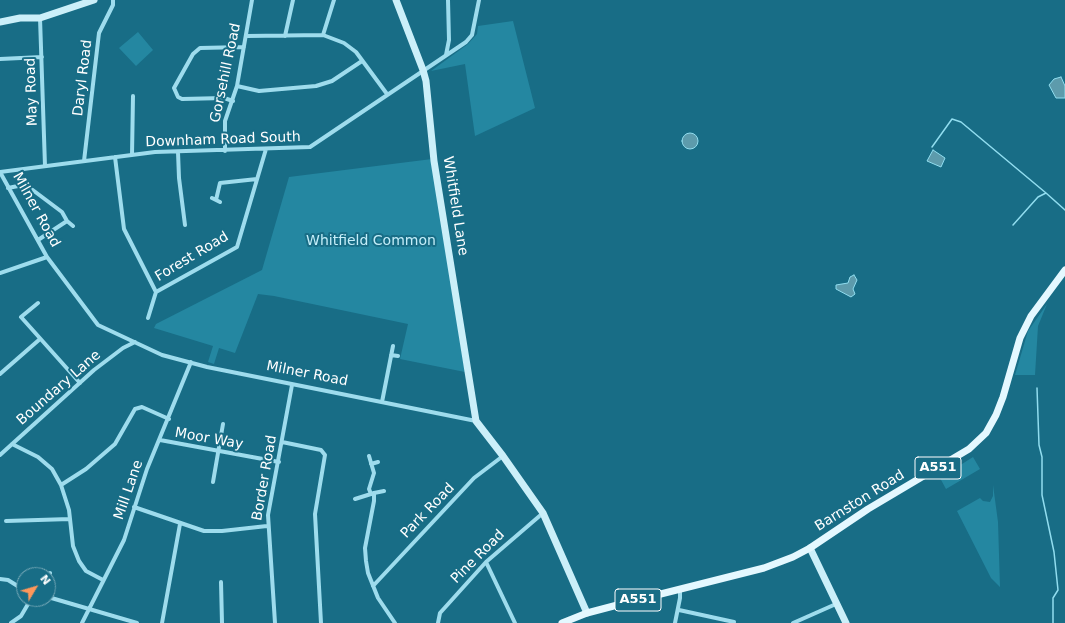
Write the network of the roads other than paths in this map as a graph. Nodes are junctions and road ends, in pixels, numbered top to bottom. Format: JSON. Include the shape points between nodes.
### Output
{"nodes":[{"id":1,"x":94,"y":0,"type":"edge"},
{"id":2,"x":113,"y":0,"type":"edge"},
{"id":3,"x":252,"y":0,"type":"edge"},
{"id":4,"x":293,"y":0,"type":"edge"},
{"id":5,"x":334,"y":0,"type":"edge"},
{"id":6,"x":396,"y":0,"type":"edge"},
{"id":7,"x":448,"y":0,"type":"edge"},
{"id":8,"x":479,"y":0,"type":"edge"},
{"id":9,"x":40,"y":18,"type":"junction"},
{"id":10,"x":0,"y":22,"type":"edge"},
{"id":11,"x":323,"y":35,"type":"junction"},
{"id":12,"x":247,"y":36,"type":"junction"},
{"id":13,"x":285,"y":36,"type":"junction"},
{"id":14,"x":244,"y":47,"type":"junction"},
{"id":15,"x":446,"y":55,"type":"junction"},
{"id":16,"x":42,"y":57,"type":"junction"},
{"id":17,"x":0,"y":59,"type":"edge"},
{"id":18,"x":362,"y":61,"type":"junction"},
{"id":19,"x":423,"y":70,"type":"junction"},
{"id":20,"x":238,"y":86,"type":"junction"},
{"id":21,"x":387,"y":94,"type":"junction"},
{"id":22,"x":132,"y":96,"type":"dead end"},
{"id":23,"x":233,"y":101,"type":"junction"},
{"id":24,"x":266,"y":149,"type":"junction"},
{"id":25,"x":225,"y":151,"type":"junction"},
{"id":26,"x":178,"y":152,"type":"junction"},
{"id":27,"x":132,"y":155,"type":"junction"},
{"id":28,"x":115,"y":157,"type":"junction"},
{"id":29,"x":84,"y":161,"type":"junction"},
{"id":30,"x":45,"y":166,"type":"junction"},
{"id":31,"x":0,"y":172,"type":"edge"},
{"id":32,"x":257,"y":179,"type":"junction"},
{"id":33,"x":8,"y":188,"type":"junction"},
{"id":34,"x":216,"y":200,"type":"dead end"},
{"id":35,"x":67,"y":221,"type":"junction"},
{"id":36,"x":185,"y":225,"type":"dead end"},
{"id":37,"x":73,"y":226,"type":"dead end"},
{"id":38,"x":38,"y":240,"type":"junction"},
{"id":39,"x":47,"y":257,"type":"junction"},
{"id":40,"x":1065,"y":270,"type":"edge"},
{"id":41,"x":0,"y":273,"type":"edge"},
{"id":42,"x":156,"y":292,"type":"junction"},
{"id":43,"x":38,"y":303,"type":"dead end"},
{"id":44,"x":148,"y":318,"type":"dead end"},
{"id":45,"x":40,"y":339,"type":"junction"},
{"id":46,"x":135,"y":342,"type":"junction"},
{"id":47,"x":393,"y":346,"type":"dead end"},
{"id":48,"x":392,"y":355,"type":"junction"},
{"id":49,"x":398,"y":356,"type":"dead end"},
{"id":50,"x":191,"y":362,"type":"junction"},
{"id":51,"x":0,"y":374,"type":"edge"},
{"id":52,"x":80,"y":382,"type":"junction"},
{"id":53,"x":292,"y":385,"type":"junction"},
{"id":54,"x":382,"y":402,"type":"junction"},
{"id":55,"x":168,"y":419,"type":"junction"},
{"id":56,"x":476,"y":421,"type":"junction"},
{"id":57,"x":223,"y":424,"type":"dead end"},
{"id":58,"x":160,"y":440,"type":"junction"},
{"id":59,"x":282,"y":442,"type":"junction"},
{"id":60,"x":12,"y":444,"type":"junction"},
{"id":61,"x":218,"y":451,"type":"junction"},
{"id":62,"x":0,"y":455,"type":"edge"},
{"id":63,"x":369,"y":456,"type":"dead end"},
{"id":64,"x":503,"y":456,"type":"junction"},
{"id":65,"x":279,"y":462,"type":"junction"},
{"id":66,"x":378,"y":462,"type":"dead end"},
{"id":67,"x":371,"y":464,"type":"junction"},
{"id":68,"x":213,"y":482,"type":"dead end"},
{"id":69,"x":61,"y":485,"type":"junction"},
{"id":70,"x":384,"y":491,"type":"dead end"},
{"id":71,"x":372,"y":494,"type":"junction"},
{"id":72,"x":355,"y":499,"type":"dead end"},
{"id":73,"x":134,"y":507,"type":"junction"},
{"id":74,"x":543,"y":513,"type":"junction"},
{"id":75,"x":70,"y":519,"type":"junction"},
{"id":76,"x":6,"y":520,"type":"dead end"},
{"id":77,"x":180,"y":524,"type":"junction"},
{"id":78,"x":267,"y":526,"type":"junction"},
{"id":79,"x":810,"y":548,"type":"junction"},
{"id":80,"x":486,"y":562,"type":"junction"},
{"id":81,"x":0,"y":579,"type":"edge"},
{"id":82,"x":103,"y":580,"type":"junction"},
{"id":83,"x":221,"y":582,"type":"dead end"},
{"id":84,"x":16,"y":585,"type":"edge"},
{"id":85,"x":373,"y":586,"type":"junction"},
{"id":86,"x":680,"y":589,"type":"junction"},
{"id":87,"x":56,"y":600,"type":"edge"},
{"id":88,"x":836,"y":604,"type":"junction"},
{"id":89,"x":26,"y":607,"type":"edge"},
{"id":90,"x":89,"y":610,"type":"junction"},
{"id":91,"x":679,"y":610,"type":"junction"},
{"id":92,"x":587,"y":614,"type":"junction"},
{"id":93,"x":734,"y":622,"type":"dead end"},
{"id":94,"x":11,"y":623,"type":"edge"},
{"id":95,"x":82,"y":623,"type":"edge"},
{"id":96,"x":137,"y":623,"type":"edge"},
{"id":97,"x":162,"y":623,"type":"edge"},
{"id":98,"x":222,"y":623,"type":"edge"},
{"id":99,"x":275,"y":623,"type":"edge"},
{"id":100,"x":321,"y":623,"type":"edge"},
{"id":101,"x":395,"y":623,"type":"edge"},
{"id":102,"x":438,"y":623,"type":"edge"},
{"id":103,"x":515,"y":623,"type":"edge"},
{"id":104,"x":562,"y":623,"type":"edge"},
{"id":105,"x":675,"y":623,"type":"edge"},
{"id":106,"x":793,"y":623,"type":"edge"},
{"id":107,"x":846,"y":623,"type":"edge"}],
"edges":[{"from":1,"to":9,"type":"street"},
{"from":2,"to":29,"type":"street","name":"Daryl Road","via":[[113,5],[99,32]]},
{"from":3,"to":12,"type":"street","name":"Gorsehill Road"},
{"from":4,"to":13,"type":"street"},
{"from":5,"to":11,"type":"street"},
{"from":6,"to":19,"type":"street","name":"Whitfield Lane"},
{"from":7,"to":15,"type":"street","via":[[449,40]]},
{"from":8,"to":15,"type":"street","name":"Downham Road South","via":[[472,35]]},
{"from":9,"to":10,"type":"street"},
{"from":9,"to":16,"type":"street","name":"May Road"},
{"from":11,"to":13,"type":"street"},
{"from":11,"to":18,"type":"street","via":[[344,42]]},
{"from":12,"to":13,"type":"street"},
{"from":12,"to":14,"type":"street","name":"Gorsehill Road"},
{"from":14,"to":20,"type":"street","name":"Gorsehill Road"},
{"from":14,"to":23,"type":"street","via":[[200,48],[193,54],[174,88],[174,93],[182,99],[224,98]]},
{"from":15,"to":19,"type":"street","name":"Downham Road South"},
{"from":16,"to":17,"type":"street"},
{"from":16,"to":30,"type":"street","name":"May Road"},
{"from":18,"to":20,"type":"street","via":[[332,81],[316,86],[259,91]]},
{"from":18,"to":21,"type":"street"},
{"from":19,"to":21,"type":"street","name":"Downham Road South"},
{"from":19,"to":56,"type":"street","name":"Whitfield Lane","via":[[434,161]]},
{"from":20,"to":23,"type":"street","name":"Gorsehill Road"},
{"from":21,"to":24,"type":"street","name":"Downham Road South","via":[[310,148]]},
{"from":22,"to":27,"type":"street"},
{"from":23,"to":25,"type":"street","name":"Gorsehill Road","via":[[225,121]]},
{"from":24,"to":25,"type":"street","name":"Downham Road South"},
{"from":24,"to":32,"type":"street","name":"Forest Road"},
{"from":25,"to":26,"type":"street","name":"Downham Road South"},
{"from":26,"to":27,"type":"street","name":"Downham Road South"},
{"from":26,"to":36,"type":"street"},
{"from":27,"to":28,"type":"street","name":"Downham Road South"},
{"from":28,"to":29,"type":"street","name":"Downham Road South"},
{"from":28,"to":42,"type":"street","via":[[124,229]]},
{"from":29,"to":30,"type":"street","name":"Downham Road South"},
{"from":30,"to":31,"type":"street","name":"Downham Road South"},
{"from":31,"to":33,"type":"street","name":"Milner Road"},
{"from":32,"to":34,"type":"street","via":[[220,183]]},
{"from":32,"to":42,"type":"street","name":"Forest Road","via":[[238,247]]},
{"from":33,"to":35,"type":"street","via":[[30,188],[62,212]]},
{"from":33,"to":38,"type":"street","name":"Milner Road"},
{"from":35,"to":37,"type":"street"},
{"from":35,"to":38,"type":"street"},
{"from":38,"to":39,"type":"street","name":"Milner Road"},
{"from":39,"to":41,"type":"street"},
{"from":39,"to":46,"type":"street","name":"Milner Road","via":[[98,325]]},
{"from":40,"to":79,"type":"main road","name":"Barnston Road","number":"A551","via":[[1038,306],[1020,338],[1003,397],[986,433],[969,449],[868,509]]},
{"from":42,"to":44,"type":"street"},
{"from":43,"to":45,"type":"street","via":[[21,317]]},
{"from":45,"to":51,"type":"street"},
{"from":45,"to":52,"type":"street"},
{"from":46,"to":50,"type":"street","name":"Milner Road","via":[[162,355]]},
{"from":46,"to":52,"type":"street","name":"Boundary Lane","via":[[123,348]]},
{"from":47,"to":48,"type":"street"},
{"from":48,"to":49,"type":"street"},
{"from":48,"to":54,"type":"street"},
{"from":50,"to":53,"type":"street","name":"Milner Road"},
{"from":50,"to":55,"type":"street","name":"Mill Lane"},
{"from":52,"to":60,"type":"street","name":"Boundary Lane"},
{"from":53,"to":54,"type":"street","name":"Milner Road"},
{"from":53,"to":59,"type":"street","name":"Border Road"},
{"from":54,"to":56,"type":"street","name":"Milner Road"},
{"from":55,"to":58,"type":"street","name":"Mill Lane"},
{"from":55,"to":69,"type":"street","via":[[138,407],[115,444]]},
{"from":56,"to":64,"type":"street"},
{"from":57,"to":61,"type":"street"},
{"from":58,"to":61,"type":"street","name":"Moor Way"},
{"from":58,"to":73,"type":"street","name":"Mill Lane"},
{"from":59,"to":65,"type":"street","name":"Border Road"},
{"from":59,"to":100,"type":"street","via":[[321,450],[325,456],[315,514]]},
{"from":60,"to":62,"type":"street","name":"Boundary Lane"},
{"from":60,"to":69,"type":"street","via":[[45,462]]},
{"from":61,"to":65,"type":"street","name":"Moor Way"},
{"from":61,"to":68,"type":"street"},
{"from":63,"to":67,"type":"street"},
{"from":64,"to":74,"type":"street"},
{"from":64,"to":85,"type":"street","name":"Park Road","via":[[469,484]]},
{"from":65,"to":78,"type":"street","name":"Border Road"},
{"from":66,"to":67,"type":"street"},
{"from":67,"to":71,"type":"street","via":[[374,473],[370,489]]},
{"from":69,"to":75,"type":"street"},
{"from":70,"to":71,"type":"street"},
{"from":71,"to":72,"type":"street"},
{"from":71,"to":85,"type":"street","via":[[374,501],[365,548],[368,573]]},
{"from":73,"to":77,"type":"street"},
{"from":73,"to":82,"type":"street","name":"Mill Lane","via":[[124,540]]},
{"from":74,"to":80,"type":"street","name":"Pine Road"},
{"from":74,"to":92,"type":"street"},
{"from":75,"to":76,"type":"street"},
{"from":75,"to":82,"type":"street","via":[[73,546],[79,561],[86,571]]},
{"from":77,"to":78,"type":"street","via":[[222,531]]},
{"from":77,"to":97,"type":"street"},
{"from":78,"to":99,"type":"street","name":"Border Road"},
{"from":79,"to":86,"type":"main road","name":"Barnston Road","number":"A551","via":[[764,568]]},
{"from":79,"to":88,"type":"street"},
{"from":80,"to":102,"type":"street","name":"Pine Road","via":[[440,613]]},
{"from":80,"to":103,"type":"street"},
{"from":81,"to":84,"type":"street"},
{"from":82,"to":90,"type":"street","name":"Mill Lane"},
{"from":83,"to":98,"type":"street"},
{"from":85,"to":101,"type":"street"},
{"from":86,"to":91,"type":"street"},
{"from":86,"to":92,"type":"main road","name":"Barnston Road","number":"A551"},
{"from":87,"to":90,"type":"street"},
{"from":88,"to":106,"type":"street"},
{"from":88,"to":107,"type":"street"},
{"from":89,"to":94,"type":"street","via":[[21,616]]},
{"from":90,"to":95,"type":"street","name":"Mill Lane"},
{"from":90,"to":96,"type":"street"},
{"from":91,"to":93,"type":"street"},
{"from":91,"to":105,"type":"street"},
{"from":92,"to":104,"type":"main road","name":"Barnston Road","number":"A551"}]}
